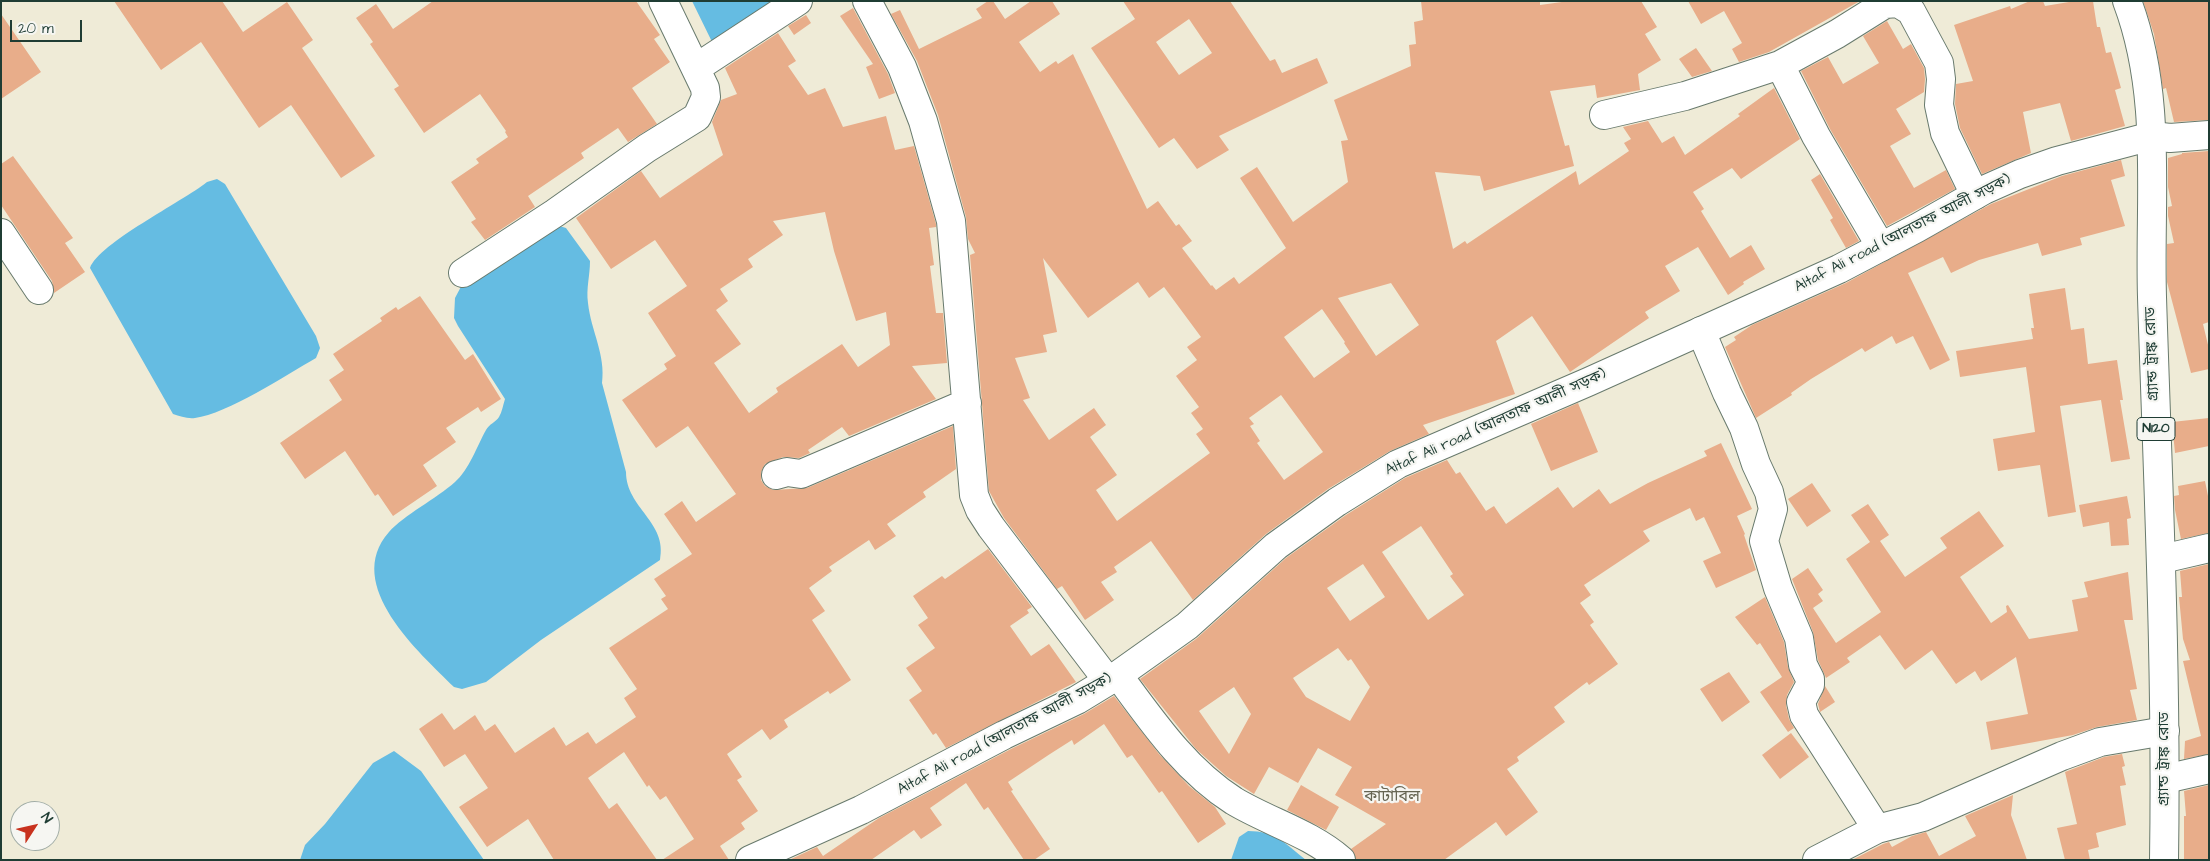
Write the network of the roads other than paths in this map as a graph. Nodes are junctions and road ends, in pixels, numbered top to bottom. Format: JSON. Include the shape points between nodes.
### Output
{"nodes":[{"id":1,"x":663,"y":1,"type":"edge"},
{"id":2,"x":798,"y":1,"type":"edge"},
{"id":3,"x":867,"y":1,"type":"edge"},
{"id":4,"x":2127,"y":1,"type":"edge"},
{"id":5,"x":1780,"y":65,"type":"junction"},
{"id":6,"x":696,"y":68,"type":"junction"},
{"id":7,"x":1604,"y":115,"type":"dead end"},
{"id":8,"x":2209,"y":135,"type":"edge"},
{"id":9,"x":2152,"y":136,"type":"junction"},
{"id":10,"x":1974,"y":195,"type":"junction"},
{"id":11,"x":1,"y":233,"type":"edge"},
{"id":12,"x":1881,"y":247,"type":"junction"},
{"id":13,"x":463,"y":272,"type":"dead end"},
{"id":14,"x":39,"y":290,"type":"dead end"},
{"id":15,"x":1701,"y":331,"type":"junction"},
{"id":16,"x":967,"y":403,"type":"junction"},
{"id":17,"x":776,"y":475,"type":"dead end"},
{"id":18,"x":2209,"y":548,"type":"edge"},
{"id":19,"x":2162,"y":559,"type":"junction"},
{"id":20,"x":1113,"y":678,"type":"junction"},
{"id":21,"x":2165,"y":731,"type":"junction"},
{"id":22,"x":2209,"y":769,"type":"edge"},
{"id":23,"x":2165,"y":780,"type":"junction"},
{"id":24,"x":1877,"y":829,"type":"junction"},
{"id":25,"x":750,"y":860,"type":"edge"},
{"id":26,"x":1342,"y":860,"type":"edge"},
{"id":27,"x":1817,"y":860,"type":"edge"},
{"id":28,"x":2164,"y":860,"type":"edge"}],
"edges":[{"from":1,"to":6,"type":"main road"},
{"from":2,"to":6,"type":"main road"},
{"from":3,"to":16,"type":"main road","via":[[902,67],[923,121],[951,221]]},
{"from":4,"to":9,"type":"main road","name":"গ্র্যান্ড ট্রাঙ্ক রোড","number":"N120","via":[[2148,79]]},
{"from":5,"to":7,"type":"main road","via":[[1685,96]]},
{"from":5,"to":10,"type":"main road","via":[[1885,4],[1898,3],[1911,11],[1939,63],[1939,105],[1945,133]]},
{"from":5,"to":12,"type":"main road","via":[[1816,136]]},
{"from":6,"to":13,"type":"main road","via":[[706,97],[697,117]]},
{"from":8,"to":9,"type":"main road","name":"Altaf Ali road (আলতাফ আলী সড়ক)"},
{"from":9,"to":10,"type":"main road","name":"Altaf Ali road (আলতাফ আলী সড়ক)","via":[[2057,161]]},
{"from":9,"to":19,"type":"main road","name":"গ্র্যান্ড ট্রাঙ্ক রোড","number":"N120","via":[[2151,279]]},
{"from":10,"to":12,"type":"main road","name":"Altaf Ali road (আলতাফ আলী সড়ক)"},
{"from":11,"to":14,"type":"main road"},
{"from":12,"to":15,"type":"main road","name":"Altaf Ali road (আলতাফ আলী সড়ক)"},
{"from":15,"to":20,"type":"main road","name":"Altaf Ali road (আলতাফ আলী সড়ক)","via":[[1398,464],[1276,546],[1187,626]]},
{"from":15,"to":24,"type":"main road","via":[[1769,492],[1772,509],[1764,541],[1810,679],[1801,702],[1804,715]]},
{"from":16,"to":17,"type":"main road","via":[[800,474],[787,472]]},
{"from":16,"to":20,"type":"main road","via":[[974,495],[980,510]]},
{"from":18,"to":19,"type":"main road"},
{"from":19,"to":21,"type":"main road","name":"গ্র্যান্ড ট্রাঙ্ক রোড","number":"N120"},
{"from":20,"to":25,"type":"main road","name":"Altaf Ali road (আলতাফ আলী সড়ক)","via":[[1077,700],[889,796]]},
{"from":20,"to":26,"type":"main road","via":[[1198,774],[1234,801],[1313,840]]},
{"from":21,"to":23,"type":"main road","name":"গ্র্যান্ড ট্রাঙ্ক রোড","number":"N120"},
{"from":21,"to":24,"type":"main road","via":[[2093,745],[1923,817]]},
{"from":22,"to":23,"type":"main road"},
{"from":23,"to":28,"type":"main road","name":"গ্র্যান্ড ট্রাঙ্ক রোড","number":"N120"},
{"from":24,"to":27,"type":"main road"}]}
